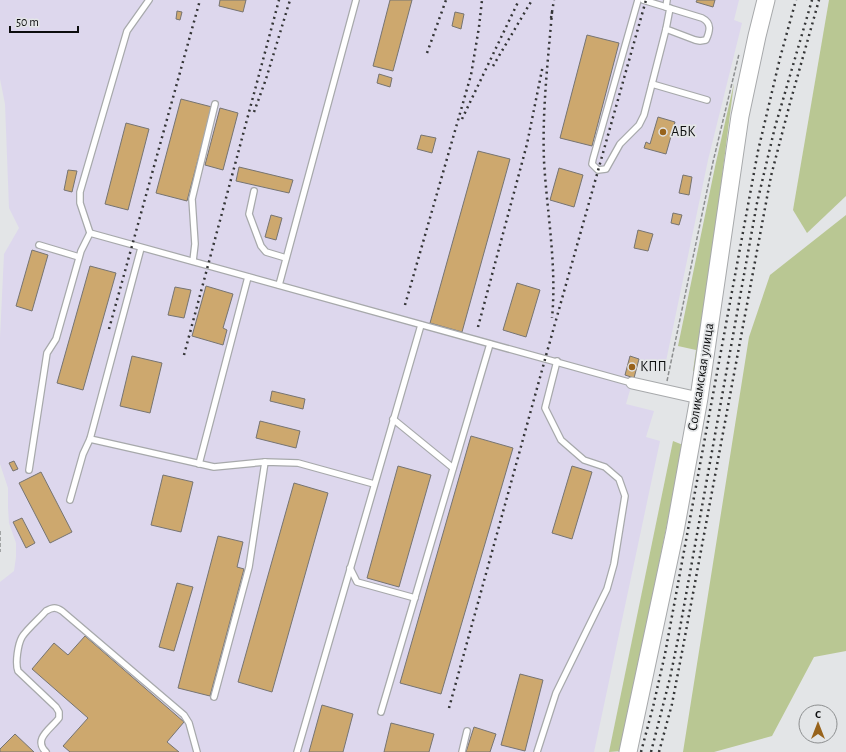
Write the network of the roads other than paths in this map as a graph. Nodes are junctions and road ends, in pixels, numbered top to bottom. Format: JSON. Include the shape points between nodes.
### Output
{"nodes":[{"id":1,"x":149,"y":0,"type":"edge"},
{"id":2,"x":356,"y":0,"type":"edge"},
{"id":3,"x":638,"y":0,"type":"edge"},
{"id":4,"x":643,"y":0,"type":"edge"},
{"id":5,"x":667,"y":0,"type":"edge"},
{"id":6,"x":766,"y":0,"type":"edge"},
{"id":7,"x":668,"y":8,"type":"junction"},
{"id":8,"x":666,"y":29,"type":"junction"},
{"id":9,"x":652,"y":84,"type":"junction"},
{"id":10,"x":707,"y":100,"type":"dead end"},
{"id":11,"x":215,"y":104,"type":"dead end"},
{"id":12,"x":254,"y":191,"type":"dead end"},
{"id":13,"x":90,"y":233,"type":"junction"},
{"id":14,"x":39,"y":245,"type":"dead end"},
{"id":15,"x":141,"y":248,"type":"junction"},
{"id":16,"x":79,"y":257,"type":"junction"},
{"id":17,"x":286,"y":258,"type":"junction"},
{"id":18,"x":193,"y":261,"type":"junction"},
{"id":19,"x":248,"y":277,"type":"junction"},
{"id":20,"x":279,"y":285,"type":"junction"},
{"id":21,"x":421,"y":325,"type":"junction"},
{"id":22,"x":490,"y":344,"type":"junction"},
{"id":23,"x":557,"y":362,"type":"junction"},
{"id":24,"x":632,"y":383,"type":"joint"},
{"id":25,"x":699,"y":398,"type":"junction"},
{"id":26,"x":393,"y":419,"type":"junction"},
{"id":27,"x":90,"y":439,"type":"junction"},
{"id":28,"x":265,"y":462,"type":"junction"},
{"id":29,"x":199,"y":464,"type":"junction"},
{"id":30,"x":453,"y":468,"type":"junction"},
{"id":31,"x":29,"y":470,"type":"dead end"},
{"id":32,"x":374,"y":484,"type":"junction"},
{"id":33,"x":70,"y":500,"type":"dead end"},
{"id":34,"x":350,"y":568,"type":"junction"},
{"id":35,"x":415,"y":598,"type":"junction"},
{"id":36,"x":214,"y":697,"type":"dead end"},
{"id":37,"x":381,"y":712,"type":"dead end"},
{"id":38,"x":467,"y":731,"type":"dead end"},
{"id":39,"x":46,"y":752,"type":"edge"},
{"id":40,"x":197,"y":752,"type":"edge"},
{"id":41,"x":297,"y":752,"type":"edge"},
{"id":42,"x":462,"y":752,"type":"edge"},
{"id":43,"x":537,"y":752,"type":"edge"},
{"id":44,"x":628,"y":752,"type":"edge"}],
"edges":[{"from":1,"to":13,"type":"lane","via":[[127,32],[80,192],[80,203]]},
{"from":2,"to":17,"type":"lane"},
{"from":3,"to":9,"type":"lane","via":[[593,159],[592,164],[598,170],[606,169],[620,144],[639,125]]},
{"from":4,"to":7,"type":"lane"},
{"from":5,"to":7,"type":"lane"},
{"from":6,"to":25,"type":"main road","name":"Соликамская улица","via":[[740,116]]},
{"from":7,"to":8,"type":"lane"},
{"from":7,"to":8,"type":"lane","via":[[705,19],[710,29],[706,40],[700,42]]},
{"from":8,"to":9,"type":"lane"},
{"from":9,"to":10,"type":"lane"},
{"from":11,"to":18,"type":"lane","via":[[192,199],[195,244]]},
{"from":12,"to":17,"type":"lane","via":[[249,214],[261,246],[266,252]]},
{"from":13,"to":15,"type":"lane"},
{"from":13,"to":16,"type":"lane"},
{"from":14,"to":16,"type":"lane"},
{"from":15,"to":18,"type":"lane"},
{"from":15,"to":27,"type":"lane"},
{"from":16,"to":31,"type":"lane","via":[[56,339],[47,352]]},
{"from":17,"to":20,"type":"lane"},
{"from":18,"to":19,"type":"lane"},
{"from":19,"to":20,"type":"lane"},
{"from":19,"to":29,"type":"lane"},
{"from":20,"to":21,"type":"lane"},
{"from":21,"to":22,"type":"lane"},
{"from":21,"to":26,"type":"lane"},
{"from":22,"to":23,"type":"lane"},
{"from":22,"to":30,"type":"lane"},
{"from":23,"to":24,"type":"lane"},
{"from":23,"to":43,"type":"lane","via":[[545,408],[561,440],[584,460],[605,467],[619,479],[625,496],[614,564],[607,589],[556,693]]},
{"from":24,"to":25,"type":"street"},
{"from":25,"to":44,"type":"main road","name":"Соликамская улица","via":[[675,531]]},
{"from":26,"to":30,"type":"lane"},
{"from":26,"to":32,"type":"lane"},
{"from":27,"to":29,"type":"lane"},
{"from":27,"to":33,"type":"lane"},
{"from":28,"to":29,"type":"lane","via":[[214,467]]},
{"from":28,"to":32,"type":"lane","via":[[298,463]]},
{"from":28,"to":36,"type":"lane","via":[[249,567]]},
{"from":30,"to":35,"type":"lane"},
{"from":32,"to":34,"type":"lane"},
{"from":34,"to":35,"type":"lane","via":[[357,582]]},
{"from":34,"to":41,"type":"lane"},
{"from":35,"to":37,"type":"lane"},
{"from":38,"to":42,"type":"lane"},
{"from":39,"to":40,"type":"lane","via":[[40,745],[40,740],[59,718],[59,712],[18,671],[16,665],[22,637],[46,611],[57,608],[184,715],[189,722]]}]}
